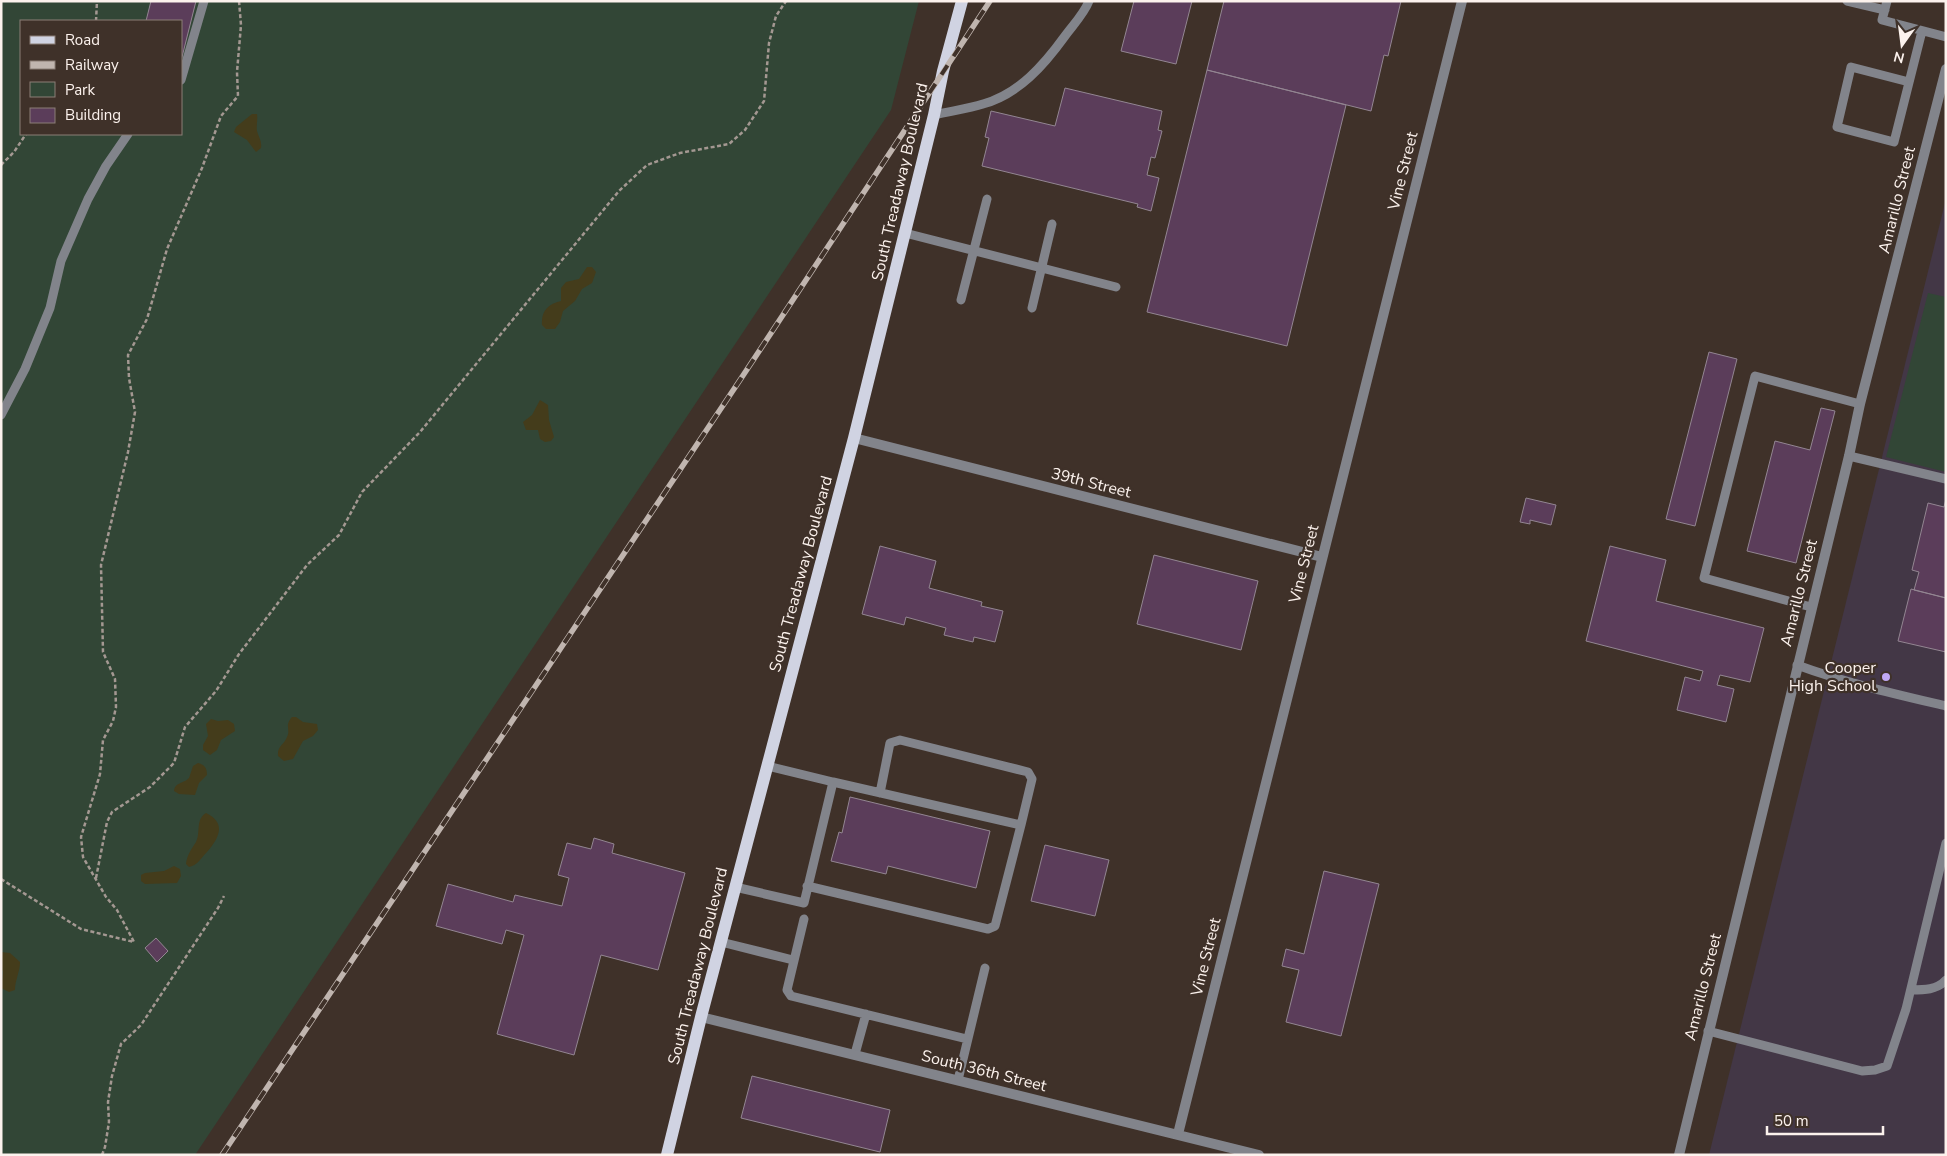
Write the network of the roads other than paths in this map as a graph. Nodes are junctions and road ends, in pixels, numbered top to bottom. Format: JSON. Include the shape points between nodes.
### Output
{"nodes":[{"id":1,"x":204,"y":1,"type":"edge"},
{"id":2,"x":962,"y":1,"type":"edge"},
{"id":3,"x":1089,"y":1,"type":"edge"},
{"id":4,"x":1462,"y":1,"type":"edge"},
{"id":5,"x":1848,"y":1,"type":"edge"},
{"id":6,"x":1886,"y":5,"type":"edge"},
{"id":7,"x":1922,"y":31,"type":"junction"},
{"id":8,"x":1946,"y":37,"type":"edge"},
{"id":9,"x":1946,"y":69,"type":"edge"},
{"id":10,"x":182,"y":77,"type":"edge"},
{"id":11,"x":1909,"y":82,"type":"junction"},
{"id":12,"x":934,"y":115,"type":"junction"},
{"id":13,"x":127,"y":135,"type":"edge"},
{"id":14,"x":986,"y":199,"type":"dead end"},
{"id":15,"x":1052,"y":224,"type":"dead end"},
{"id":16,"x":905,"y":233,"type":"junction"},
{"id":17,"x":974,"y":250,"type":"junction"},
{"id":18,"x":1042,"y":268,"type":"junction"},
{"id":19,"x":1116,"y":287,"type":"dead end"},
{"id":20,"x":961,"y":300,"type":"dead end"},
{"id":21,"x":1032,"y":308,"type":"dead end"},
{"id":22,"x":1860,"y":404,"type":"junction"},
{"id":23,"x":1,"y":415,"type":"edge"},
{"id":24,"x":854,"y":438,"type":"junction"},
{"id":25,"x":1849,"y":456,"type":"junction"},
{"id":26,"x":1946,"y":480,"type":"edge"},
{"id":27,"x":1322,"y":557,"type":"junction"},
{"id":28,"x":1811,"y":608,"type":"junction"},
{"id":29,"x":1797,"y":664,"type":"junction"},
{"id":30,"x":1946,"y":706,"type":"edge"},
{"id":31,"x":767,"y":766,"type":"junction"},
{"id":32,"x":833,"y":782,"type":"junction"},
{"id":33,"x":880,"y":793,"type":"junction"},
{"id":34,"x":1020,"y":825,"type":"junction"},
{"id":35,"x":1946,"y":843,"type":"edge"},
{"id":36,"x":807,"y":886,"type":"junction"},
{"id":37,"x":735,"y":887,"type":"junction"},
{"id":38,"x":804,"y":919,"type":"dead end"},
{"id":39,"x":721,"y":942,"type":"junction"},
{"id":40,"x":794,"y":960,"type":"junction"},
{"id":41,"x":984,"y":968,"type":"dead end"},
{"id":42,"x":1946,"y":980,"type":"edge"},
{"id":43,"x":1911,"y":990,"type":"junction"},
{"id":44,"x":866,"y":1014,"type":"junction"},
{"id":45,"x":701,"y":1017,"type":"junction"},
{"id":46,"x":1708,"y":1031,"type":"junction"},
{"id":47,"x":967,"y":1039,"type":"junction"},
{"id":48,"x":854,"y":1054,"type":"junction"},
{"id":49,"x":958,"y":1080,"type":"junction"},
{"id":50,"x":1178,"y":1134,"type":"junction"},
{"id":51,"x":667,"y":1155,"type":"edge"},
{"id":52,"x":1259,"y":1155,"type":"edge"},
{"id":53,"x":1679,"y":1155,"type":"edge"}],
"edges":[{"from":1,"to":10,"type":"lane"},
{"from":2,"to":12,"type":"main road","name":"South Treadaway Boulevard"},
{"from":3,"to":12,"type":"lane","via":[[1041,68],[1029,78],[984,104]]},
{"from":4,"to":27,"type":"street","name":"Vine Street"},
{"from":5,"to":6,"type":"lane"},
{"from":6,"to":7,"type":"lane","via":[[1882,20]]},
{"from":7,"to":8,"type":"lane"},
{"from":7,"to":11,"type":"lane"},
{"from":9,"to":22,"type":"street","name":"Amarillo Street"},
{"from":11,"to":11,"type":"lane","via":[[1894,142],[1837,127],[1851,67]]},
{"from":12,"to":16,"type":"main road","name":"South Treadaway Boulevard"},
{"from":13,"to":23,"type":"lane","via":[[88,199],[61,262],[50,308],[25,369]]},
{"from":14,"to":17,"type":"lane"},
{"from":15,"to":18,"type":"lane"},
{"from":16,"to":17,"type":"lane"},
{"from":16,"to":24,"type":"main road","name":"South Treadaway Boulevard"},
{"from":17,"to":18,"type":"lane"},
{"from":17,"to":20,"type":"lane"},
{"from":18,"to":19,"type":"lane"},
{"from":18,"to":21,"type":"lane"},
{"from":22,"to":25,"type":"street","name":"Amarillo Street"},
{"from":22,"to":28,"type":"lane","via":[[1755,376],[1704,578]]},
{"from":24,"to":27,"type":"street","name":"39th Street"},
{"from":24,"to":31,"type":"main road","name":"South Treadaway Boulevard"},
{"from":25,"to":26,"type":"lane"},
{"from":25,"to":28,"type":"street","name":"Amarillo Street"},
{"from":27,"to":50,"type":"street","name":"Vine Street"},
{"from":28,"to":29,"type":"street","name":"Amarillo Street"},
{"from":29,"to":30,"type":"lane","via":[[1834,679]]},
{"from":29,"to":46,"type":"street","name":"Amarillo Street"},
{"from":31,"to":32,"type":"lane"},
{"from":31,"to":37,"type":"main road","name":"South Treadaway Boulevard"},
{"from":32,"to":33,"type":"lane"},
{"from":32,"to":36,"type":"lane"},
{"from":33,"to":34,"type":"lane"},
{"from":33,"to":34,"type":"lane","via":[[890,743],[900,740],[1028,772],[1032,780]]},
{"from":34,"to":36,"type":"lane","via":[[995,926],[988,929]]},
{"from":35,"to":43,"type":"lane"},
{"from":36,"to":37,"type":"lane","via":[[804,903]]},
{"from":37,"to":39,"type":"main road","name":"South Treadaway Boulevard"},
{"from":38,"to":40,"type":"lane"},
{"from":39,"to":40,"type":"lane"},
{"from":39,"to":45,"type":"main road","name":"South Treadaway Boulevard"},
{"from":40,"to":44,"type":"lane","via":[[787,990],[791,996]]},
{"from":41,"to":47,"type":"lane"},
{"from":42,"to":43,"type":"lane","via":[[1926,990]]},
{"from":43,"to":46,"type":"lane","via":[[1887,1066],[1875,1070],[1862,1070]]},
{"from":44,"to":47,"type":"lane"},
{"from":44,"to":48,"type":"lane"},
{"from":45,"to":48,"type":"street","name":"South 36th Street"},
{"from":45,"to":51,"type":"main road","name":"South Treadaway Boulevard"},
{"from":46,"to":53,"type":"street","name":"Amarillo Street"},
{"from":47,"to":49,"type":"lane"},
{"from":48,"to":49,"type":"street","name":"South 36th Street"},
{"from":49,"to":50,"type":"street","name":"South 36th Street"},
{"from":50,"to":52,"type":"street","name":"South 36th Street"}]}
